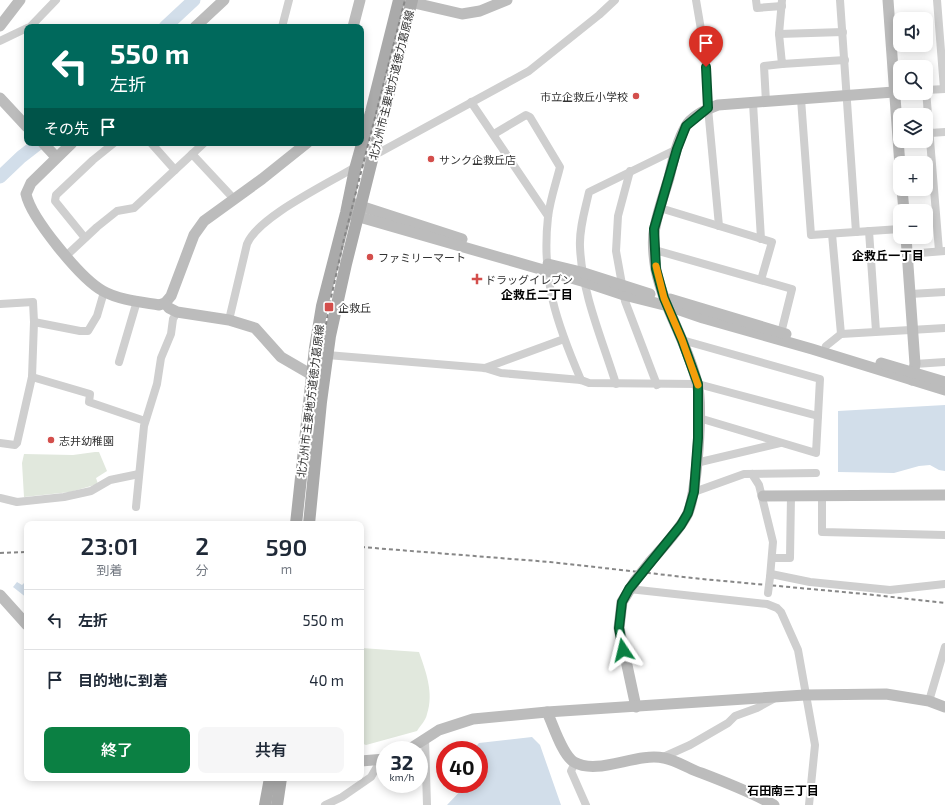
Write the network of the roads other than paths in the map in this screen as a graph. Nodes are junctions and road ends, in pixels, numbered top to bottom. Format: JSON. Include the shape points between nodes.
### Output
{"nodes":[{"id":1,"x":20,"y":0,"type":"edge"},
{"id":2,"x":56,"y":0,"type":"edge"},
{"id":3,"x":224,"y":0,"type":"edge"},
{"id":4,"x":289,"y":0,"type":"edge"},
{"id":5,"x":360,"y":0,"type":"edge"},
{"id":6,"x":406,"y":0,"type":"edge"},
{"id":7,"x":507,"y":0,"type":"edge"},
{"id":8,"x":615,"y":0,"type":"edge"},
{"id":9,"x":696,"y":0,"type":"edge"},
{"id":10,"x":756,"y":0,"type":"edge"},
{"id":11,"x":840,"y":0,"type":"edge"},
{"id":12,"x":888,"y":0,"type":"edge"},
{"id":13,"x":937,"y":0,"type":"edge"},
{"id":14,"x":782,"y":3,"type":"edge"},
{"id":15,"x":32,"y":24,"type":"edge"},
{"id":16,"x":198,"y":24,"type":"edge"},
{"id":17,"x":283,"y":24,"type":"edge"},
{"id":18,"x":354,"y":24,"type":"edge"},
{"id":19,"x":0,"y":26,"type":"edge"},
{"id":20,"x":24,"y":30,"type":"edge"},
{"id":21,"x":842,"y":32,"type":"junction"},
{"id":22,"x":779,"y":34,"type":"junction"},
{"id":23,"x":0,"y":41,"type":"edge"},
{"id":24,"x":844,"y":60,"type":"junction"},
{"id":25,"x":894,"y":60,"type":"edge"},
{"id":26,"x":782,"y":64,"type":"junction"},
{"id":27,"x":945,"y":89,"type":"edge"},
{"id":28,"x":933,"y":90,"type":"edge"},
{"id":29,"x":893,"y":92,"type":"edge"},
{"id":30,"x":847,"y":96,"type":"junction"},
{"id":31,"x":0,"y":98,"type":"edge"},
{"id":32,"x":801,"y":99,"type":"junction"},
{"id":33,"x":897,"y":100,"type":"edge"},
{"id":34,"x":471,"y":102,"type":"junction"},
{"id":35,"x":766,"y":102,"type":"junction"},
{"id":36,"x":752,"y":103,"type":"junction"},
{"id":37,"x":708,"y":108,"type":"junction"},
{"id":38,"x":24,"y":124,"type":"edge"},
{"id":39,"x":945,"y":132,"type":"edge"},
{"id":40,"x":933,"y":133,"type":"edge"},
{"id":41,"x":494,"y":134,"type":"junction"},
{"id":42,"x":364,"y":137,"type":"edge"},
{"id":43,"x":45,"y":146,"type":"edge"},
{"id":44,"x":69,"y":146,"type":"edge"},
{"id":45,"x":110,"y":146,"type":"edge"},
{"id":46,"x":154,"y":146,"type":"edge"},
{"id":47,"x":201,"y":146,"type":"edge"},
{"id":48,"x":303,"y":146,"type":"edge"},
{"id":49,"x":361,"y":146,"type":"edge"},
{"id":50,"x":932,"y":148,"type":"edge"},
{"id":51,"x":677,"y":149,"type":"junction"},
{"id":52,"x":192,"y":154,"type":"junction"},
{"id":53,"x":373,"y":156,"type":"junction"},
{"id":54,"x":900,"y":156,"type":"edge"},
{"id":55,"x":56,"y":157,"type":"junction"},
{"id":56,"x":355,"y":169,"type":"junction"},
{"id":57,"x":175,"y":170,"type":"junction"},
{"id":58,"x":630,"y":171,"type":"junction"},
{"id":59,"x":234,"y":199,"type":"junction"},
{"id":60,"x":347,"y":207,"type":"junction"},
{"id":61,"x":660,"y":208,"type":"junction"},
{"id":62,"x":360,"y":211,"type":"junction"},
{"id":63,"x":548,"y":216,"type":"junction"},
{"id":64,"x":719,"y":226,"type":"junction"},
{"id":65,"x":893,"y":229,"type":"edge"},
{"id":66,"x":869,"y":231,"type":"junction"},
{"id":67,"x":856,"y":232,"type":"junction"},
{"id":68,"x":832,"y":234,"type":"junction"},
{"id":69,"x":85,"y":238,"type":"junction"},
{"id":70,"x":761,"y":238,"type":"junction"},
{"id":71,"x":906,"y":244,"type":"edge"},
{"id":72,"x":655,"y":250,"type":"junction"},
{"id":73,"x":942,"y":251,"type":"edge"},
{"id":74,"x":907,"y":254,"type":"junction"},
{"id":75,"x":66,"y":256,"type":"junction"},
{"id":76,"x":546,"y":267,"type":"junction"},
{"id":77,"x":584,"y":277,"type":"junction"},
{"id":78,"x":761,"y":280,"type":"junction"},
{"id":79,"x":623,"y":291,"type":"junction"},
{"id":80,"x":104,"y":292,"type":"junction"},
{"id":81,"x":945,"y":292,"type":"edge"},
{"id":82,"x":910,"y":294,"type":"junction"},
{"id":83,"x":137,"y":301,"type":"junction"},
{"id":84,"x":666,"y":302,"type":"junction"},
{"id":85,"x":165,"y":303,"type":"junction"},
{"id":86,"x":0,"y":304,"type":"edge"},
{"id":87,"x":177,"y":312,"type":"junction"},
{"id":88,"x":229,"y":320,"type":"junction"},
{"id":89,"x":34,"y":322,"type":"junction"},
{"id":90,"x":945,"y":328,"type":"edge"},
{"id":91,"x":912,"y":330,"type":"junction"},
{"id":92,"x":876,"y":331,"type":"junction"},
{"id":93,"x":781,"y":333,"type":"junction"},
{"id":94,"x":841,"y":334,"type":"junction"},
{"id":95,"x":564,"y":339,"type":"junction"},
{"id":96,"x":682,"y":340,"type":"junction"},
{"id":97,"x":826,"y":346,"type":"junction"},
{"id":98,"x":327,"y":355,"type":"junction"},
{"id":99,"x":119,"y":362,"type":"dead end"},
{"id":100,"x":945,"y":362,"type":"edge"},
{"id":101,"x":485,"y":368,"type":"junction"},
{"id":102,"x":913,"y":372,"type":"junction"},
{"id":103,"x":312,"y":375,"type":"junction"},
{"id":104,"x":32,"y":377,"type":"junction"},
{"id":105,"x":581,"y":380,"type":"junction"},
{"id":106,"x":945,"y":382,"type":"edge"},
{"id":107,"x":616,"y":384,"type":"junction"},
{"id":108,"x":698,"y":384,"type":"junction"},
{"id":109,"x":657,"y":385,"type":"junction"},
{"id":110,"x":945,"y":390,"type":"edge"},
{"id":111,"x":818,"y":416,"type":"junction"},
{"id":112,"x":699,"y":418,"type":"junction"},
{"id":113,"x":145,"y":421,"type":"junction"},
{"id":114,"x":0,"y":443,"type":"edge"},
{"id":115,"x":781,"y":443,"type":"junction"},
{"id":116,"x":696,"y":464,"type":"junction"},
{"id":117,"x":816,"y":473,"type":"dead end"},
{"id":118,"x":139,"y":474,"type":"junction"},
{"id":119,"x":752,"y":474,"type":"junction"},
{"id":120,"x":694,"y":492,"type":"junction"},
{"id":121,"x":822,"y":495,"type":"junction"},
{"id":122,"x":945,"y":495,"type":"edge"},
{"id":123,"x":763,"y":496,"type":"junction"},
{"id":124,"x":791,"y":496,"type":"junction"},
{"id":125,"x":0,"y":498,"type":"edge"},
{"id":126,"x":136,"y":506,"type":"dead end"},
{"id":127,"x":310,"y":519,"type":"edge"},
{"id":128,"x":297,"y":520,"type":"edge"},
{"id":129,"x":945,"y":535,"type":"edge"},
{"id":130,"x":772,"y":558,"type":"junction"},
{"id":131,"x":771,"y":576,"type":"junction"},
{"id":132,"x":945,"y":584,"type":"edge"},
{"id":133,"x":632,"y":585,"type":"junction"},
{"id":134,"x":0,"y":595,"type":"edge"},
{"id":135,"x":767,"y":604,"type":"junction"},
{"id":136,"x":24,"y":622,"type":"edge"},
{"id":137,"x":945,"y":648,"type":"edge"},
{"id":138,"x":805,"y":695,"type":"junction"},
{"id":139,"x":775,"y":697,"type":"junction"},
{"id":140,"x":929,"y":701,"type":"junction"},
{"id":141,"x":636,"y":707,"type":"junction"},
{"id":142,"x":945,"y":707,"type":"edge"},
{"id":143,"x":547,"y":712,"type":"junction"},
{"id":144,"x":426,"y":739,"type":"junction"},
{"id":145,"x":423,"y":741,"type":"edge"},
{"id":146,"x":661,"y":758,"type":"junction"},
{"id":147,"x":376,"y":760,"type":"edge"},
{"id":148,"x":364,"y":761,"type":"edge"},
{"id":149,"x":575,"y":763,"type":"junction"},
{"id":150,"x":376,"y":770,"type":"edge"},
{"id":151,"x":269,"y":781,"type":"edge"},
{"id":152,"x":281,"y":781,"type":"edge"},
{"id":153,"x":265,"y":805,"type":"edge"},
{"id":154,"x":277,"y":805,"type":"edge"},
{"id":155,"x":325,"y":805,"type":"edge"},
{"id":156,"x":427,"y":805,"type":"edge"},
{"id":157,"x":586,"y":805,"type":"edge"},
{"id":158,"x":774,"y":805,"type":"edge"},
{"id":159,"x":809,"y":805,"type":"edge"}],
"edges":[{"from":1,"to":19,"type":"street"},
{"from":2,"to":15,"type":"street"},
{"from":3,"to":16,"type":"street"},
{"from":4,"to":17,"type":"street"},
{"from":5,"to":18,"type":"street"},
{"from":6,"to":7,"type":"street","via":[[462,14],[480,12]]},
{"from":6,"to":42,"type":"main road","name":"北九州市主要地方道徳力葛原線"},
{"from":6,"to":53,"type":"main road","name":"北九州市主要地方道徳力葛原線"},
{"from":8,"to":34,"type":"street","via":[[529,71]]},
{"from":9,"to":37,"type":"street","via":[[705,53]]},
{"from":10,"to":14,"type":"street","via":[[757,8]]},
{"from":11,"to":21,"type":"street"},
{"from":12,"to":25,"type":"street"},
{"from":13,"to":27,"type":"street"},
{"from":14,"to":22,"type":"street"},
{"from":20,"to":23,"type":"street"},
{"from":21,"to":22,"type":"street"},
{"from":21,"to":24,"type":"street"},
{"from":22,"to":26,"type":"street"},
{"from":24,"to":26,"type":"street"},
{"from":24,"to":30,"type":"street"},
{"from":26,"to":35,"type":"street","via":[[764,66]]},
{"from":27,"to":28,"type":"street"},
{"from":29,"to":30,"type":"street"},
{"from":30,"to":32,"type":"street"},
{"from":30,"to":67,"type":"street"},
{"from":31,"to":38,"type":"street"},
{"from":32,"to":35,"type":"street"},
{"from":32,"to":68,"type":"street","via":[[811,235]]},
{"from":33,"to":54,"type":"street"},
{"from":34,"to":41,"type":"street"},
{"from":34,"to":53,"type":"street"},
{"from":35,"to":36,"type":"street"},
{"from":36,"to":37,"type":"street"},
{"from":36,"to":70,"type":"street"},
{"from":37,"to":51,"type":"street","via":[[686,126]]},
{"from":37,"to":64,"type":"street"},
{"from":39,"to":40,"type":"street"},
{"from":41,"to":63,"type":"street"},
{"from":41,"to":63,"type":"street","via":[[523,116],[530,117],[560,166]]},
{"from":43,"to":55,"type":"street"},
{"from":44,"to":55,"type":"street"},
{"from":45,"to":69,"type":"street","via":[[56,195],[54,201]]},
{"from":46,"to":57,"type":"street"},
{"from":47,"to":52,"type":"street"},
{"from":48,"to":59,"type":"street"},
{"from":49,"to":56,"type":"main road","name":"北九州市主要地方道徳力葛原線"},
{"from":50,"to":73,"type":"street"},
{"from":51,"to":58,"type":"street"},
{"from":51,"to":61,"type":"street"},
{"from":52,"to":57,"type":"street"},
{"from":52,"to":59,"type":"street"},
{"from":53,"to":56,"type":"street"},
{"from":53,"to":62,"type":"main road","name":"北九州市主要地方道徳力葛原線"},
{"from":55,"to":75,"type":"street","via":[[31,183],[26,194],[29,204]]},
{"from":56,"to":60,"type":"main road","name":"北九州市主要地方道徳力葛原線"},
{"from":56,"to":88,"type":"street","via":[[266,221],[253,234],[244,251]]},
{"from":57,"to":69,"type":"street","via":[[134,208],[117,211]]},
{"from":58,"to":77,"type":"street","via":[[589,192],[580,246]]},
{"from":58,"to":79,"type":"street","via":[[619,209],[616,232],[616,251]]},
{"from":59,"to":85,"type":"street","via":[[198,228],[171,296]]},
{"from":60,"to":62,"type":"street"},
{"from":60,"to":103,"type":"main road","name":"北九州市主要地方道徳力葛原線","via":[[322,306]]},
{"from":61,"to":64,"type":"street"},
{"from":61,"to":72,"type":"street","via":[[654,229]]},
{"from":62,"to":76,"type":"street","via":[[498,250]]},
{"from":62,"to":98,"type":"main road","name":"北九州市主要地方道徳力葛原線"},
{"from":63,"to":76,"type":"street"},
{"from":64,"to":70,"type":"street"},
{"from":65,"to":66,"type":"street"},
{"from":66,"to":67,"type":"street"},
{"from":66,"to":92,"type":"street"},
{"from":67,"to":68,"type":"street"},
{"from":68,"to":94,"type":"street"},
{"from":69,"to":75,"type":"street"},
{"from":70,"to":78,"type":"street","via":[[772,242]]},
{"from":71,"to":74,"type":"street"},
{"from":72,"to":78,"type":"street"},
{"from":72,"to":84,"type":"street","via":[[656,269]]},
{"from":73,"to":74,"type":"street"},
{"from":74,"to":82,"type":"street"},
{"from":75,"to":80,"type":"street","via":[[90,282]]},
{"from":76,"to":77,"type":"street"},
{"from":76,"to":95,"type":"street","via":[[549,290]]},
{"from":77,"to":79,"type":"street"},
{"from":77,"to":107,"type":"street"},
{"from":78,"to":93,"type":"street","via":[[792,289]]},
{"from":79,"to":84,"type":"street"},
{"from":79,"to":109,"type":"street"},
{"from":80,"to":83,"type":"street"},
{"from":80,"to":89,"type":"street","via":[[97,316],[88,330],[80,331]]},
{"from":81,"to":82,"type":"street"},
{"from":82,"to":91,"type":"street"},
{"from":83,"to":85,"type":"street","via":[[159,305]]},
{"from":83,"to":99,"type":"street"},
{"from":84,"to":93,"type":"street"},
{"from":84,"to":96,"type":"street"},
{"from":84,"to":102,"type":"street","via":[[702,318],[812,349]]},
{"from":85,"to":87,"type":"street"},
{"from":86,"to":89,"type":"street","via":[[33,302]]},
{"from":87,"to":88,"type":"street"},
{"from":87,"to":113,"type":"street","via":[[161,358],[157,384]]},
{"from":88,"to":103,"type":"street","via":[[255,328],[281,357]]},
{"from":89,"to":104,"type":"street"},
{"from":90,"to":91,"type":"street"},
{"from":91,"to":92,"type":"street"},
{"from":91,"to":102,"type":"street"},
{"from":92,"to":94,"type":"street"},
{"from":93,"to":97,"type":"street"},
{"from":94,"to":97,"type":"street"},
{"from":95,"to":101,"type":"street"},
{"from":95,"to":105,"type":"street"},
{"from":96,"to":108,"type":"street"},
{"from":96,"to":111,"type":"street","via":[[820,379]]},
{"from":97,"to":102,"type":"street"},
{"from":98,"to":101,"type":"street"},
{"from":98,"to":127,"type":"main road","name":"北九州市主要地方道徳力葛原線"},
{"from":100,"to":102,"type":"street"},
{"from":101,"to":105,"type":"street","via":[[501,373]]},
{"from":102,"to":106,"type":"street"},
{"from":102,"to":110,"type":"street"},
{"from":103,"to":128,"type":"main road","name":"北九州市主要地方道徳力葛原線"},
{"from":104,"to":113,"type":"street","via":[[90,394],[89,402]]},
{"from":104,"to":114,"type":"street","via":[[17,443]]},
{"from":105,"to":107,"type":"street","via":[[588,383]]},
{"from":107,"to":109,"type":"street"},
{"from":108,"to":109,"type":"street"},
{"from":108,"to":111,"type":"street"},
{"from":108,"to":112,"type":"street"},
{"from":111,"to":115,"type":"street","via":[[816,453]]},
{"from":112,"to":115,"type":"street"},
{"from":112,"to":116,"type":"street"},
{"from":113,"to":118,"type":"street"},
{"from":115,"to":116,"type":"street"},
{"from":116,"to":120,"type":"street"},
{"from":117,"to":119,"type":"street"},
{"from":118,"to":125,"type":"street","via":[[110,480],[91,491],[64,497],[17,502]]},
{"from":118,"to":126,"type":"street"},
{"from":119,"to":120,"type":"street","via":[[744,474]]},
{"from":119,"to":123,"type":"street","via":[[756,477]]},
{"from":120,"to":133,"type":"street","bridge":true,"via":[[688,513],[681,525]]},
{"from":121,"to":122,"type":"street"},
{"from":121,"to":124,"type":"street"},
{"from":121,"to":129,"type":"street","via":[[822,532]]},
{"from":123,"to":124,"type":"street"},
{"from":123,"to":130,"type":"street","via":[[772,542]]},
{"from":124,"to":130,"type":"street","via":[[790,558]]},
{"from":130,"to":131,"type":"street"},
{"from":131,"to":132,"type":"street","via":[[890,590]]},
{"from":131,"to":135,"type":"street","bridge":true},
{"from":133,"to":135,"type":"street"},
{"from":133,"to":141,"type":"street","via":[[621,605],[619,628]]},
{"from":134,"to":136,"type":"street"},
{"from":135,"to":138,"type":"street","via":[[781,612],[794,638]]},
{"from":137,"to":140,"type":"street"},
{"from":138,"to":139,"type":"street"},
{"from":138,"to":140,"type":"street","via":[[886,694]]},
{"from":138,"to":159,"type":"street","via":[[815,745]]},
{"from":139,"to":141,"type":"street"},
{"from":139,"to":146,"type":"street","via":[[757,708],[735,716],[728,723],[690,745]]},
{"from":140,"to":142,"type":"street"},
{"from":141,"to":143,"type":"street"},
{"from":143,"to":144,"type":"street","via":[[473,719],[439,730]]},
{"from":143,"to":149,"type":"street","via":[[560,743]]},
{"from":144,"to":145,"type":"street"},
{"from":144,"to":156,"type":"street"},
{"from":146,"to":149,"type":"street","via":[[643,757],[598,767]]},
{"from":146,"to":158,"type":"street","via":[[754,794]]},
{"from":147,"to":148,"type":"street"},
{"from":149,"to":157,"type":"street","via":[[571,771]]},
{"from":150,"to":155,"type":"street","via":[[371,777],[342,797]]},
{"from":151,"to":153,"type":"main road"},
{"from":152,"to":154,"type":"main road"}]}
